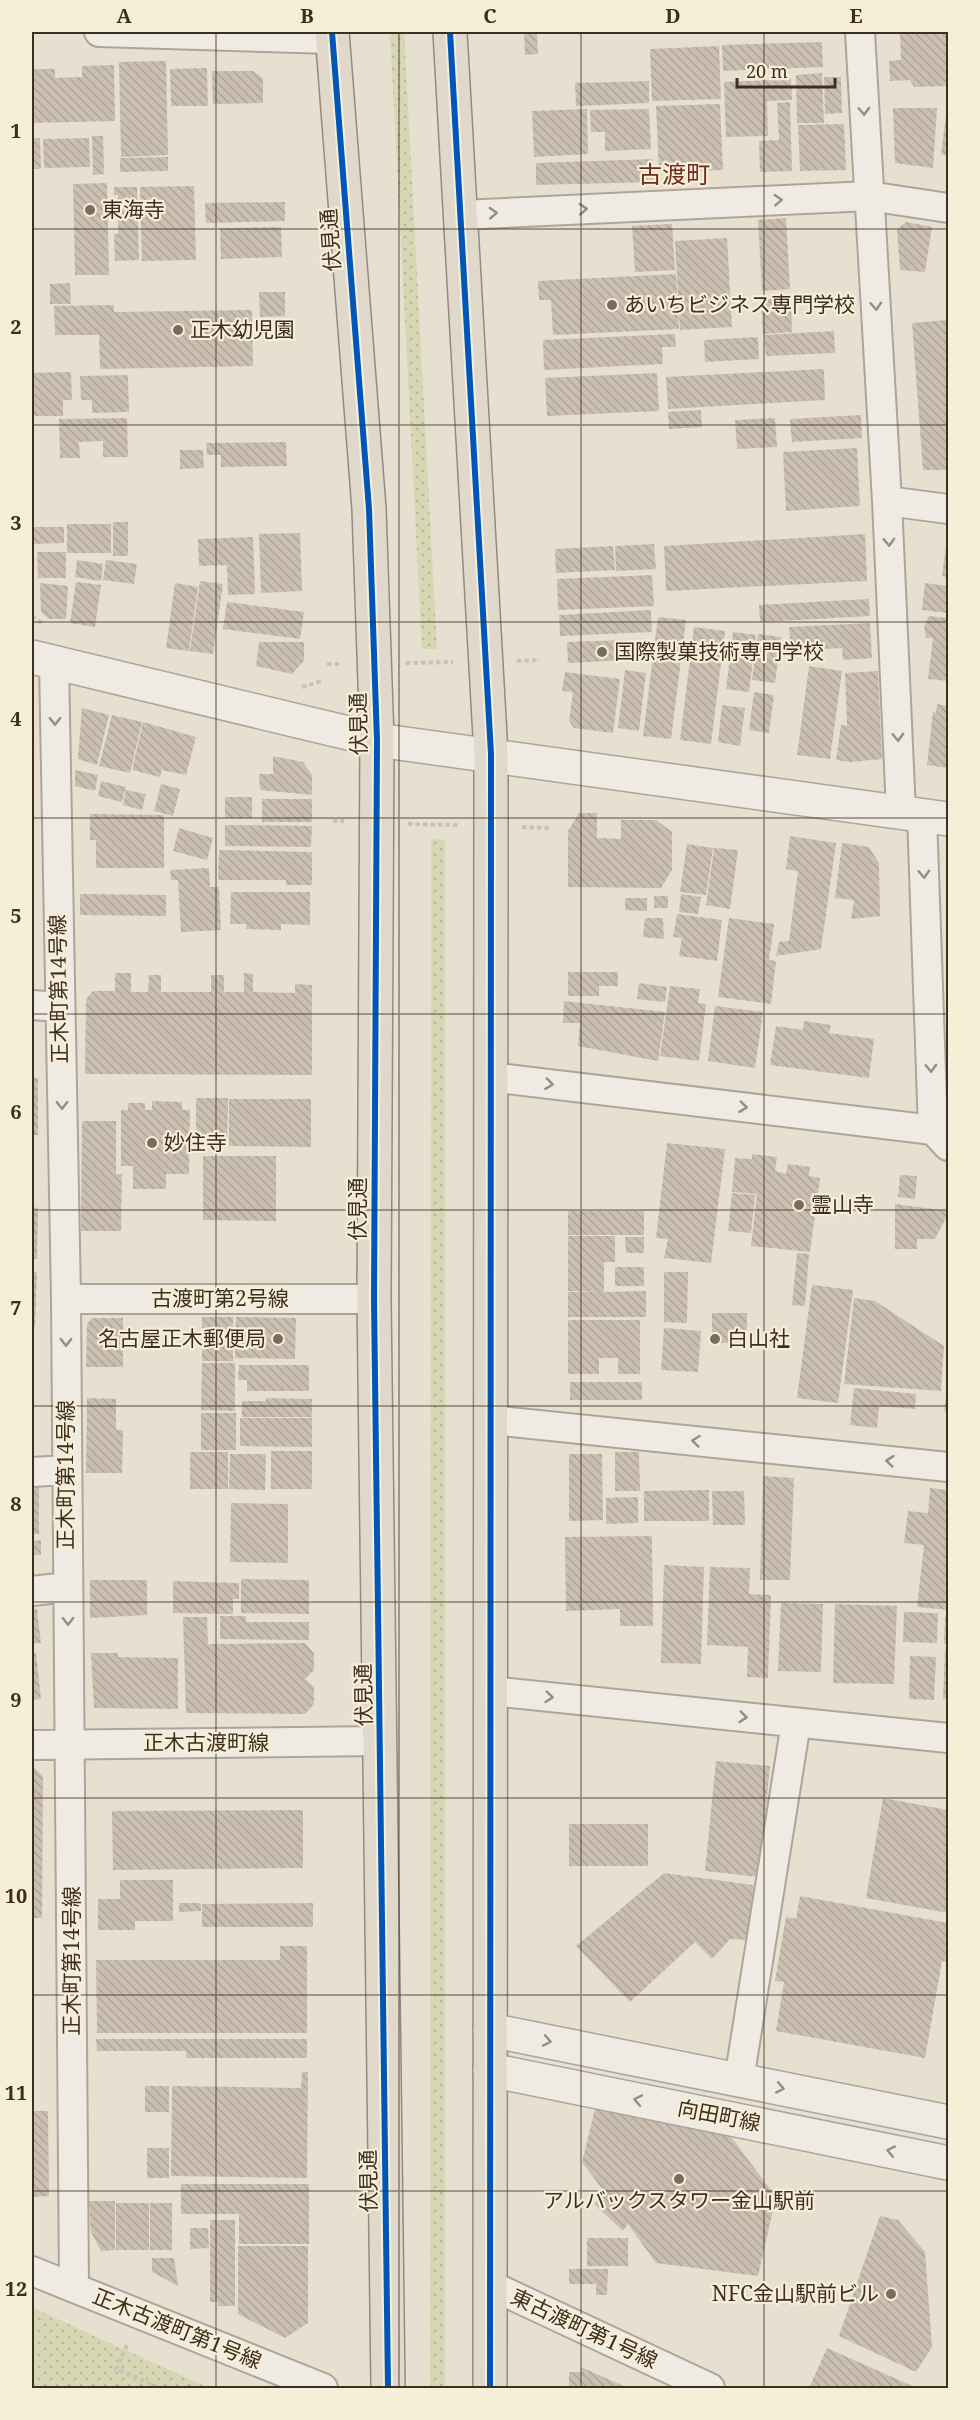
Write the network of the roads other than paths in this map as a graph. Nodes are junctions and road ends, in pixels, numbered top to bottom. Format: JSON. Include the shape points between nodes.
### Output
{"nodes":[{"id":1,"x":99,"y":32,"type":"edge"},
{"id":2,"x":450,"y":32,"type":"edge"},
{"id":3,"x":860,"y":32,"type":"edge"},
{"id":4,"x":332,"y":35,"type":"edge"},
{"id":5,"x":869,"y":196,"type":"junction"},
{"id":6,"x":948,"y":208,"type":"edge"},
{"id":7,"x":461,"y":215,"type":"junction"},
{"id":8,"x":887,"y":501,"type":"junction"},
{"id":9,"x":948,"y":509,"type":"edge"},
{"id":10,"x":43,"y":660,"type":"edge"},
{"id":11,"x":377,"y":740,"type":"junction"},
{"id":12,"x":491,"y":754,"type":"junction"},
{"id":13,"x":924,"y":815,"type":"edge"},
{"id":14,"x":45,"y":1006,"type":"edge"},
{"id":15,"x":491,"y":1077,"type":"junction"},
{"id":16,"x":941,"y":1138,"type":"edge"},
{"id":17,"x":66,"y":1299,"type":"junction"},
{"id":18,"x":374,"y":1299,"type":"junction"},
{"id":19,"x":490,"y":1420,"type":"junction"},
{"id":20,"x":948,"y":1467,"type":"edge"},
{"id":21,"x":66,"y":1470,"type":"junction"},
{"id":22,"x":32,"y":1472,"type":"edge"},
{"id":23,"x":67,"y":1587,"type":"junction"},
{"id":24,"x":32,"y":1591,"type":"edge"},
{"id":25,"x":490,"y":1691,"type":"junction"},
{"id":26,"x":796,"y":1723,"type":"junction"},
{"id":27,"x":948,"y":1738,"type":"edge"},
{"id":28,"x":381,"y":1741,"type":"junction"},
{"id":29,"x":70,"y":1744,"type":"junction"},
{"id":30,"x":32,"y":1745,"type":"edge"},
{"id":31,"x":490,"y":2030,"type":"junction"},
{"id":32,"x":490,"y":2070,"type":"junction"},
{"id":33,"x":739,"y":2080,"type":"junction"},
{"id":34,"x":948,"y":2122,"type":"edge"},
{"id":35,"x":948,"y":2163,"type":"edge"},
{"id":36,"x":32,"y":2271,"type":"edge"},
{"id":37,"x":490,"y":2285,"type":"junction"},
{"id":38,"x":74,"y":2287,"type":"junction"},
{"id":39,"x":323,"y":2388,"type":"edge"},
{"id":40,"x":388,"y":2388,"type":"edge"},
{"id":41,"x":490,"y":2388,"type":"edge"},
{"id":42,"x":710,"y":2388,"type":"edge"}],
"edges":[{"from":1,"to":4,"type":"street"},
{"from":2,"to":7,"type":"highway"},
{"from":3,"to":5,"type":"street","one_way":true},
{"from":4,"to":11,"type":"highway","name":"伏見通","via":[[369,509]]},
{"from":5,"to":6,"type":"street"},
{"from":7,"to":5,"type":"street","one_way":true},
{"from":5,"to":8,"type":"street","one_way":true},
{"from":7,"to":12,"type":"highway"},
{"from":8,"to":9,"type":"street"},
{"from":8,"to":13,"type":"street","one_way":true},
{"from":10,"to":11,"type":"street"},
{"from":10,"to":14,"type":"street","name":"正木町第14号線","one_way":true},
{"from":11,"to":12,"type":"street"},
{"from":11,"to":18,"type":"highway","name":"伏見通"},
{"from":12,"to":13,"type":"street"},
{"from":12,"to":15,"type":"highway"},
{"from":13,"to":16,"type":"street","one_way":true},
{"from":14,"to":17,"type":"street","name":"正木町第14号線","one_way":true},
{"from":15,"to":16,"type":"street","one_way":true},
{"from":15,"to":19,"type":"highway"},
{"from":17,"to":18,"type":"street","name":"古渡町第2号線"},
{"from":17,"to":21,"type":"street","name":"正木町第14号線","one_way":true},
{"from":18,"to":28,"type":"highway","name":"伏見通"},
{"from":20,"to":19,"type":"street","one_way":true},
{"from":19,"to":25,"type":"highway"},
{"from":21,"to":22,"type":"street"},
{"from":21,"to":23,"type":"street","name":"正木町第14号線"},
{"from":23,"to":24,"type":"street"},
{"from":23,"to":29,"type":"street","name":"正木町第14号線","one_way":true},
{"from":25,"to":26,"type":"street","one_way":true},
{"from":25,"to":31,"type":"highway"},
{"from":26,"to":27,"type":"street"},
{"from":26,"to":33,"type":"street"},
{"from":28,"to":29,"type":"street","name":"正木古渡町線"},
{"from":28,"to":40,"type":"highway","name":"伏見通"},
{"from":29,"to":30,"type":"street","name":"正木古渡町線"},
{"from":29,"to":38,"type":"street","name":"正木町第14号線"},
{"from":31,"to":32,"type":"highway"},
{"from":31,"to":33,"type":"street","name":"向田町線","one_way":true},
{"from":35,"to":32,"type":"street","name":"向田町線","one_way":true},
{"from":32,"to":37,"type":"highway"},
{"from":33,"to":34,"type":"street","name":"向田町線","one_way":true},
{"from":36,"to":38,"type":"street","name":"正木古渡町第1号線"},
{"from":37,"to":41,"type":"highway"},
{"from":37,"to":42,"type":"street","name":"東古渡町第1号線"},
{"from":38,"to":39,"type":"street","name":"正木古渡町第1号線"}]}
